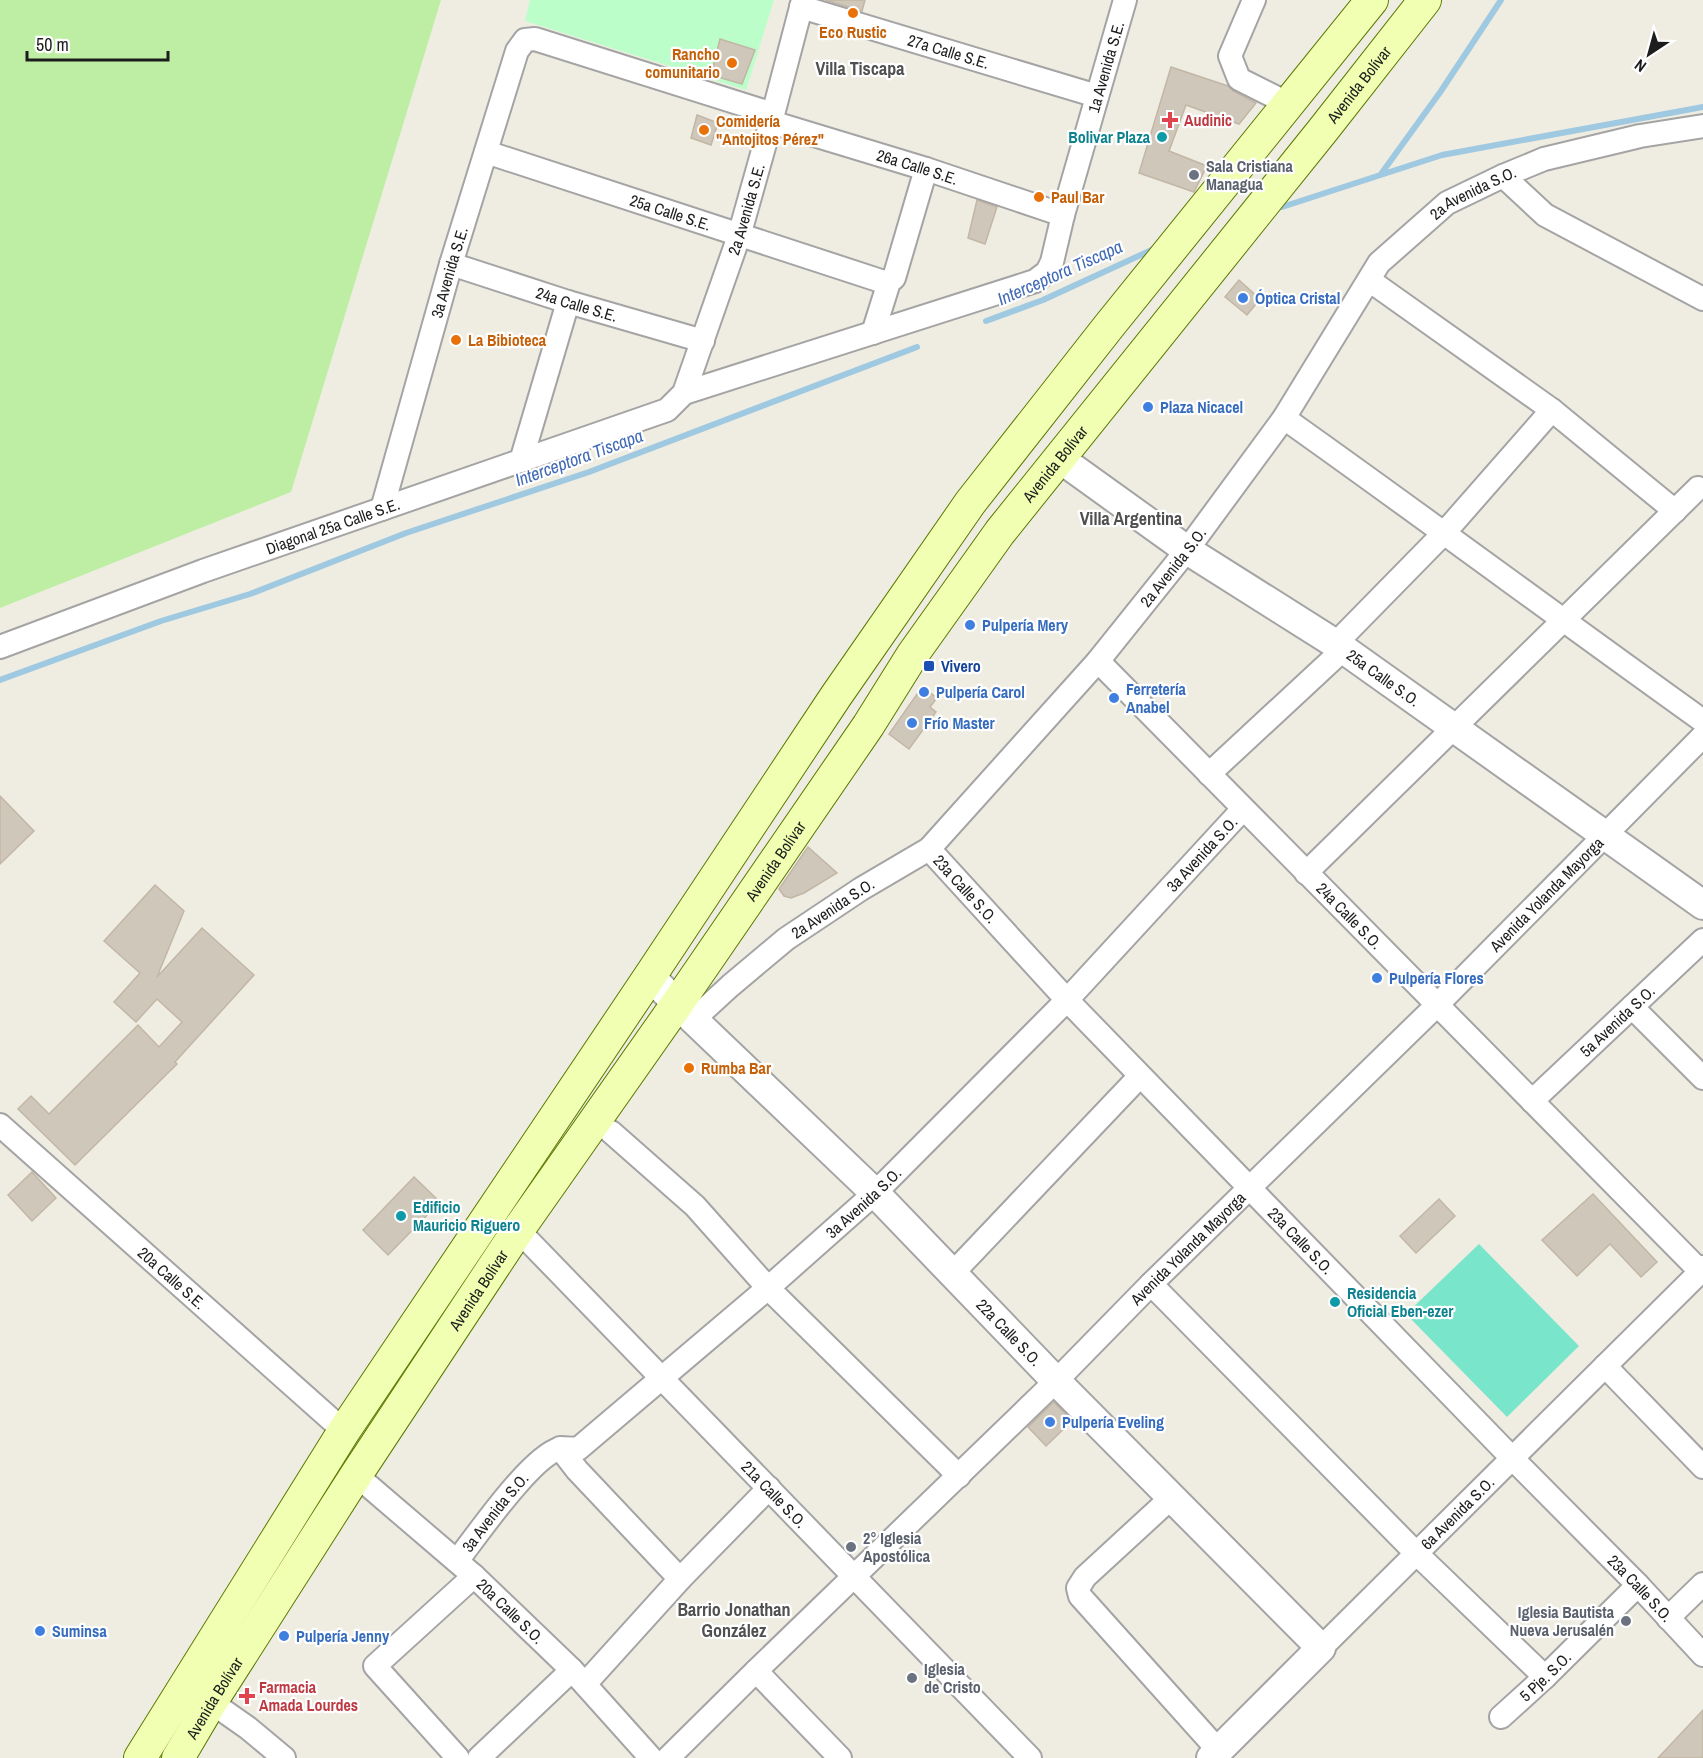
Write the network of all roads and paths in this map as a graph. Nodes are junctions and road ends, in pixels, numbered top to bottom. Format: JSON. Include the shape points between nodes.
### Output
{"nodes":[{"id":1,"x":1125,"y":0,"type":"edge"},
{"id":2,"x":1254,"y":0,"type":"edge"},
{"id":3,"x":1372,"y":0,"type":"edge"},
{"id":4,"x":1425,"y":0,"type":"edge"},
{"id":5,"x":802,"y":4,"type":"edge"},
{"id":6,"x":525,"y":40,"type":"joint"},
{"id":7,"x":1096,"y":96,"type":"junction"},
{"id":8,"x":1287,"y":103,"type":"junction"},
{"id":9,"x":772,"y":118,"type":"junction"},
{"id":10,"x":1703,"y":126,"type":"edge"},
{"id":11,"x":486,"y":152,"type":"junction"},
{"id":12,"x":926,"y":169,"type":"junction"},
{"id":13,"x":1503,"y":176,"type":"junction"},
{"id":14,"x":1063,"y":214,"type":"junction"},
{"id":15,"x":739,"y":236,"type":"junction"},
{"id":16,"x":451,"y":264,"type":"junction"},
{"id":17,"x":1369,"y":280,"type":"junction"},
{"id":18,"x":889,"y":282,"type":"junction"},
{"id":19,"x":1703,"y":299,"type":"edge"},
{"id":20,"x":568,"y":302,"type":"junction"},
{"id":21,"x":873,"y":333,"type":"junction"},
{"id":22,"x":703,"y":341,"type":"junction"},
{"id":23,"x":1070,"y":375,"type":"junction"},
{"id":24,"x":684,"y":393,"type":"junction"},
{"id":25,"x":667,"y":410,"type":"joint"},
{"id":26,"x":1552,"y":410,"type":"junction"},
{"id":27,"x":1284,"y":418,"type":"junction"},
{"id":28,"x":1059,"y":458,"type":"junction"},
{"id":29,"x":521,"y":461,"type":"junction"},
{"id":30,"x":990,"y":477,"type":"junction"},
{"id":31,"x":1698,"y":488,"type":"dead end"},
{"id":32,"x":382,"y":509,"type":"junction"},
{"id":33,"x":1675,"y":511,"type":"junction"},
{"id":34,"x":1444,"y":532,"type":"junction"},
{"id":35,"x":1187,"y":550,"type":"junction"},
{"id":36,"x":1563,"y":621,"type":"junction"},
{"id":37,"x":1339,"y":646,"type":"junction"},
{"id":38,"x":0,"y":647,"type":"edge"},
{"id":39,"x":1098,"y":661,"type":"junction"},
{"id":40,"x":1703,"y":721,"type":"edge"},
{"id":41,"x":1453,"y":728,"type":"junction"},
{"id":42,"x":1703,"y":736,"type":"edge"},
{"id":43,"x":1209,"y":774,"type":"junction"},
{"id":44,"x":1243,"y":809,"type":"junction"},
{"id":45,"x":1605,"y":836,"type":"junction"},
{"id":46,"x":929,"y":849,"type":"junction"},
{"id":47,"x":1306,"y":873,"type":"junction"},
{"id":48,"x":1703,"y":905,"type":"edge"},
{"id":49,"x":1703,"y":940,"type":"edge"},
{"id":50,"x":650,"y":976,"type":"junction"},
{"id":51,"x":1067,"y":1000,"type":"junction"},
{"id":52,"x":1437,"y":1005,"type":"junction"},
{"id":53,"x":1632,"y":1007,"type":"junction"},
{"id":54,"x":685,"y":1011,"type":"junction"},
{"id":55,"x":1140,"y":1076,"type":"junction"},
{"id":56,"x":1703,"y":1078,"type":"edge"},
{"id":57,"x":1532,"y":1101,"type":"junction"},
{"id":58,"x":0,"y":1125,"type":"edge"},
{"id":59,"x":611,"y":1132,"type":"dead end"},
{"id":60,"x":1250,"y":1187,"type":"junction"},
{"id":61,"x":875,"y":1193,"type":"junction"},
{"id":62,"x":518,"y":1230,"type":"junction"},
{"id":63,"x":1702,"y":1271,"type":"edge"},
{"id":64,"x":952,"y":1274,"type":"junction"},
{"id":65,"x":1151,"y":1284,"type":"junction"},
{"id":66,"x":768,"y":1288,"type":"junction"},
{"id":67,"x":1605,"y":1366,"type":"junction"},
{"id":68,"x":661,"y":1378,"type":"junction"},
{"id":69,"x":1056,"y":1381,"type":"junction"},
{"id":70,"x":344,"y":1431,"type":"junction"},
{"id":71,"x":560,"y":1448,"type":"junction"},
{"id":72,"x":1512,"y":1458,"type":"junction"},
{"id":73,"x":1703,"y":1467,"type":"edge"},
{"id":74,"x":356,"y":1475,"type":"junction"},
{"id":75,"x":959,"y":1476,"type":"junction"},
{"id":76,"x":769,"y":1488,"type":"junction"},
{"id":77,"x":1172,"y":1497,"type":"junction"},
{"id":78,"x":1416,"y":1553,"type":"junction"},
{"id":79,"x":466,"y":1568,"type":"junction"},
{"id":80,"x":855,"y":1577,"type":"junction"},
{"id":81,"x":680,"y":1579,"type":"junction"},
{"id":82,"x":1703,"y":1584,"type":"edge"},
{"id":83,"x":1638,"y":1585,"type":"junction"},
{"id":84,"x":1668,"y":1618,"type":"junction"},
{"id":85,"x":1321,"y":1648,"type":"junction"},
{"id":86,"x":1703,"y":1655,"type":"edge"},
{"id":87,"x":756,"y":1671,"type":"junction"},
{"id":88,"x":579,"y":1677,"type":"junction"},
{"id":89,"x":1545,"y":1677,"type":"junction"},
{"id":90,"x":211,"y":1702,"type":"junction"},
{"id":91,"x":1501,"y":1717,"type":"dead end"},
{"id":92,"x":1215,"y":1754,"type":"edge"},
{"id":93,"x":140,"y":1758,"type":"edge"},
{"id":94,"x":178,"y":1758,"type":"edge"},
{"id":95,"x":284,"y":1758,"type":"edge"},
{"id":96,"x":458,"y":1758,"type":"edge"},
{"id":97,"x":479,"y":1758,"type":"edge"},
{"id":98,"x":651,"y":1758,"type":"edge"},
{"id":99,"x":668,"y":1758,"type":"edge"},
{"id":100,"x":840,"y":1758,"type":"edge"},
{"id":101,"x":1030,"y":1758,"type":"edge"}],
"edges":[{"from":1,"to":7,"type":"street","name":"1a Avenida S.E."},
{"from":2,"to":8,"type":"street","via":[[1230,56],[1239,78]]},
{"from":3,"to":8,"type":"main road","name":"Avenida Bolívar"},
{"from":4,"to":28,"type":"main road","name":"Avenida Bolívar"},
{"from":5,"to":7,"type":"street","name":"27a Calle S.E."},
{"from":5,"to":9,"type":"street","name":"2a Avenida S.E."},
{"from":6,"to":9,"type":"street","name":"26a Calle S.E.","via":[[535,39]]},
{"from":6,"to":11,"type":"street","name":"3a Avenida S.E.","via":[[517,51]]},
{"from":7,"to":14,"type":"street","name":"1a Avenida S.E."},
{"from":8,"to":23,"type":"main road","name":"Avenida Bolívar"},
{"from":9,"to":12,"type":"street","name":"26a Calle S.E."},
{"from":9,"to":15,"type":"street","name":"2a Avenida S.E."},
{"from":10,"to":13,"type":"street","name":"2a Avenida S.O.","via":[[1640,136],[1544,159]]},
{"from":11,"to":15,"type":"street","name":"25a Calle S.E."},
{"from":11,"to":16,"type":"street","name":"3a Avenida S.E."},
{"from":12,"to":14,"type":"street","name":"26a Calle S.E."},
{"from":12,"to":18,"type":"street","via":[[894,278]]},
{"from":13,"to":17,"type":"street","name":"2a Avenida S.O.","via":[[1447,203],[1379,263]]},
{"from":13,"to":19,"type":"street","via":[[1545,215]]},
{"from":14,"to":21,"type":"street","name":"1a Avenida S.E.","via":[[1052,262],[1047,272],[1035,280]]},
{"from":15,"to":18,"type":"street","name":"25a Calle S.E."},
{"from":15,"to":22,"type":"street","name":"2a Avenida S.E."},
{"from":16,"to":20,"type":"street","name":"24a Calle S.E."},
{"from":16,"to":32,"type":"street","name":"3a Avenida S.E."},
{"from":17,"to":26,"type":"street"},
{"from":17,"to":27,"type":"street","name":"2a Avenida S.O."},
{"from":18,"to":21,"type":"street"},
{"from":20,"to":22,"type":"street","name":"24a Calle S.E."},
{"from":20,"to":29,"type":"street"},
{"from":21,"to":24,"type":"street"},
{"from":22,"to":24,"type":"street","name":"2a Avenida S.E."},
{"from":23,"to":28,"type":"main road","via":[[1052,440]]},
{"from":23,"to":30,"type":"main road","name":"Avenida Bolívar"},
{"from":24,"to":25,"type":"street","name":"2a Avenida S.E."},
{"from":25,"to":29,"type":"street","name":"Diagonal 25a Calle S.E."},
{"from":26,"to":33,"type":"street"},
{"from":26,"to":34,"type":"street"},
{"from":27,"to":34,"type":"street"},
{"from":27,"to":35,"type":"street","name":"2a Avenida S.O."},
{"from":28,"to":30,"type":"main road","via":[[1039,450]]},
{"from":28,"to":35,"type":"street","name":"25a Calle S.O."},
{"from":28,"to":54,"type":"main road","name":"Avenida Bolívar","via":[[1000,532],[913,654]]},
{"from":29,"to":32,"type":"street","name":"Diagonal 25a Calle S.E."},
{"from":30,"to":50,"type":"main road","name":"Avenida Bolívar","via":[[837,696]]},
{"from":31,"to":33,"type":"street"},
{"from":32,"to":38,"type":"street","name":"Diagonal 25a Calle S.E."},
{"from":33,"to":36,"type":"street"},
{"from":34,"to":36,"type":"street"},
{"from":34,"to":37,"type":"street","via":[[1345,634]]},
{"from":35,"to":37,"type":"street","name":"25a Calle S.O."},
{"from":35,"to":39,"type":"street","name":"2a Avenida S.O."},
{"from":36,"to":40,"type":"street"},
{"from":36,"to":41,"type":"street"},
{"from":37,"to":41,"type":"street","name":"25a Calle S.O."},
{"from":37,"to":43,"type":"street","via":[[1333,659]]},
{"from":39,"to":43,"type":"street","name":"24a Calle S.O."},
{"from":39,"to":46,"type":"street","name":"2a Avenida S.O."},
{"from":41,"to":45,"type":"street","name":"25a Calle S.O."},
{"from":41,"to":47,"type":"street"},
{"from":42,"to":45,"type":"street","name":"Avenida Yolanda Mayorga"},
{"from":43,"to":44,"type":"street","name":"24a Calle S.O."},
{"from":44,"to":47,"type":"street","name":"24a Calle S.O."},
{"from":44,"to":51,"type":"street","name":"3a Avenida S.O."},
{"from":45,"to":48,"type":"street","name":"25a Calle S.O."},
{"from":45,"to":52,"type":"street","name":"Avenida Yolanda Mayorga"},
{"from":46,"to":51,"type":"street","name":"23a Calle S.O."},
{"from":46,"to":54,"type":"street","name":"2a Avenida S.O.","via":[[861,889],[786,939],[730,986]]},
{"from":47,"to":52,"type":"street","name":"24a Calle S.O."},
{"from":49,"to":53,"type":"street","name":"5a Avenida S.O."},
{"from":50,"to":54,"type":"street"},
{"from":50,"to":70,"type":"main road","name":"Avenida Bolívar"},
{"from":51,"to":55,"type":"street","name":"23a Calle S.O."},
{"from":51,"to":61,"type":"street","name":"3a Avenida S.O."},
{"from":52,"to":57,"type":"street","name":"24a Calle S.O."},
{"from":52,"to":60,"type":"street","name":"Avenida Yolanda Mayorga"},
{"from":53,"to":56,"type":"street"},
{"from":53,"to":57,"type":"street","name":"5a Avenida S.O."},
{"from":54,"to":61,"type":"street","name":"22a Calle S.O."},
{"from":54,"to":62,"type":"main road","name":"Avenida Bolívar"},
{"from":55,"to":60,"type":"street","name":"23a Calle S.O."},
{"from":55,"to":64,"type":"street"},
{"from":57,"to":63,"type":"street","name":"24a Calle S.O."},
{"from":58,"to":70,"type":"street","name":"20a Calle S.E."},
{"from":59,"to":66,"type":"street","via":[[694,1206]]},
{"from":60,"to":65,"type":"street","name":"Avenida Yolanda Mayorga"},
{"from":60,"to":72,"type":"street","name":"23a Calle S.O."},
{"from":61,"to":64,"type":"street","name":"22a Calle S.O."},
{"from":61,"to":66,"type":"street","name":"3a Avenida S.O."},
{"from":62,"to":68,"type":"street","name":"21a Calle S.O."},
{"from":62,"to":74,"type":"main road","name":"Avenida Bolívar"},
{"from":63,"to":67,"type":"street","name":"6a Avenida S.O."},
{"from":64,"to":69,"type":"street","name":"22a Calle S.O."},
{"from":65,"to":69,"type":"street","name":"Avenida Yolanda Mayorga"},
{"from":65,"to":78,"type":"street"},
{"from":66,"to":68,"type":"street","name":"3a Avenida S.O."},
{"from":66,"to":75,"type":"street"},
{"from":67,"to":72,"type":"street","name":"6a Avenida S.O."},
{"from":67,"to":73,"type":"street"},
{"from":68,"to":71,"type":"street","name":"3a Avenida S.O.","via":[[578,1449]]},
{"from":68,"to":76,"type":"street","name":"21a Calle S.O."},
{"from":69,"to":75,"type":"street","name":"Avenida Yolanda Mayorga"},
{"from":69,"to":77,"type":"street","name":"22a Calle S.O."},
{"from":70,"to":93,"type":"main road","name":"Avenida Bolívar"},
{"from":71,"to":79,"type":"street","name":"3a Avenida S.O.","via":[[527,1473]]},
{"from":71,"to":81,"type":"street"},
{"from":72,"to":78,"type":"street","name":"6a Avenida S.O."},
{"from":72,"to":83,"type":"street","name":"23a Calle S.O."},
{"from":74,"to":79,"type":"street","name":"20a Calle S.O."},
{"from":74,"to":90,"type":"main road","name":"Avenida Bolívar"},
{"from":75,"to":80,"type":"street","name":"Avenida Yolanda Mayorga"},
{"from":76,"to":80,"type":"street","name":"21a Calle S.O."},
{"from":76,"to":81,"type":"street"},
{"from":77,"to":85,"type":"street","name":"22a Calle S.O."},
{"from":77,"to":92,"type":"street","via":[[1085,1577],[1078,1588],[1080,1596]]},
{"from":78,"to":85,"type":"street","name":"6a Avenida S.O."},
{"from":78,"to":89,"type":"street"},
{"from":79,"to":88,"type":"street","name":"20a Calle S.O."},
{"from":79,"to":96,"type":"street","name":"3a Avenida S.O.","via":[[375,1666]]},
{"from":80,"to":87,"type":"street","name":"Avenida Yolanda Mayorga"},
{"from":80,"to":101,"type":"street","name":"21a Calle S.O."},
{"from":81,"to":88,"type":"street"},
{"from":82,"to":84,"type":"street"},
{"from":83,"to":84,"type":"street","name":"23a Calle S.O."},
{"from":83,"to":89,"type":"street","name":"5 Pje. S.O."},
{"from":84,"to":86,"type":"street","name":"23a Calle S.O."},
{"from":85,"to":92,"type":"street","name":"6a Avenida S.O."},
{"from":87,"to":99,"type":"street","name":"Avenida Yolanda Mayorga"},
{"from":87,"to":100,"type":"street"},
{"from":88,"to":97,"type":"street"},
{"from":88,"to":98,"type":"street","name":"20a Calle S.O."},
{"from":89,"to":91,"type":"street","name":"5 Pje. S.O."},
{"from":90,"to":94,"type":"main road","name":"Avenida Bolívar"},
{"from":90,"to":95,"type":"street"}]}
